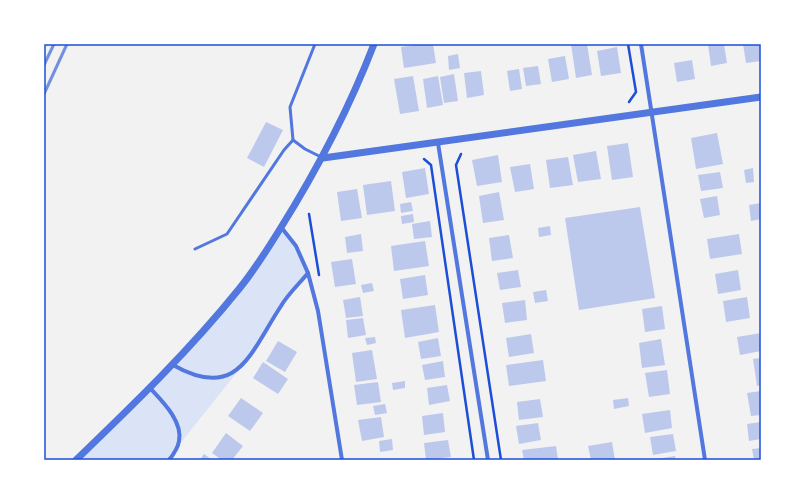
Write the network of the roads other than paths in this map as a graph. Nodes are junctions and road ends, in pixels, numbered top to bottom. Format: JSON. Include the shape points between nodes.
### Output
{"nodes":[{"id":1,"x":315,"y":44,"type":"edge"},
{"id":2,"x":374,"y":44,"type":"edge"},
{"id":3,"x":641,"y":44,"type":"edge"},
{"id":4,"x":761,"y":97,"type":"edge"},
{"id":5,"x":651,"y":111,"type":"junction"},
{"id":6,"x":293,"y":140,"type":"junction"},
{"id":7,"x":438,"y":143,"type":"junction"},
{"id":8,"x":323,"y":158,"type":"junction"},
{"id":9,"x":281,"y":227,"type":"junction"},
{"id":10,"x":194,"y":249,"type":"dead end"},
{"id":11,"x":308,"y":273,"type":"junction"},
{"id":12,"x":173,"y":365,"type":"junction"},
{"id":13,"x":150,"y":388,"type":"junction"},
{"id":14,"x":76,"y":460,"type":"edge"},
{"id":15,"x":169,"y":460,"type":"edge"},
{"id":16,"x":342,"y":460,"type":"edge"},
{"id":17,"x":488,"y":460,"type":"edge"},
{"id":18,"x":705,"y":460,"type":"edge"}],
"edges":[{"from":1,"to":6,"type":"lane","via":[[290,106]]},
{"from":2,"to":8,"type":"street"},
{"from":3,"to":5,"type":"street"},
{"from":4,"to":5,"type":"street"},
{"from":5,"to":7,"type":"street"},
{"from":5,"to":18,"type":"street"},
{"from":6,"to":8,"type":"lane"},
{"from":6,"to":10,"type":"lane","via":[[227,234]]},
{"from":7,"to":8,"type":"street"},
{"from":7,"to":17,"type":"street"},
{"from":8,"to":9,"type":"street"},
{"from":9,"to":11,"type":"street","via":[[296,246]]},
{"from":9,"to":12,"type":"street","via":[[240,288]]},
{"from":11,"to":12,"type":"street","via":[[282,305],[243,365],[232,374],[202,378]]},
{"from":11,"to":16,"type":"street","via":[[318,311]]},
{"from":12,"to":13,"type":"street"},
{"from":13,"to":14,"type":"street"},
{"from":13,"to":15,"type":"street","via":[[167,408],[179,433],[179,442]]}]}
